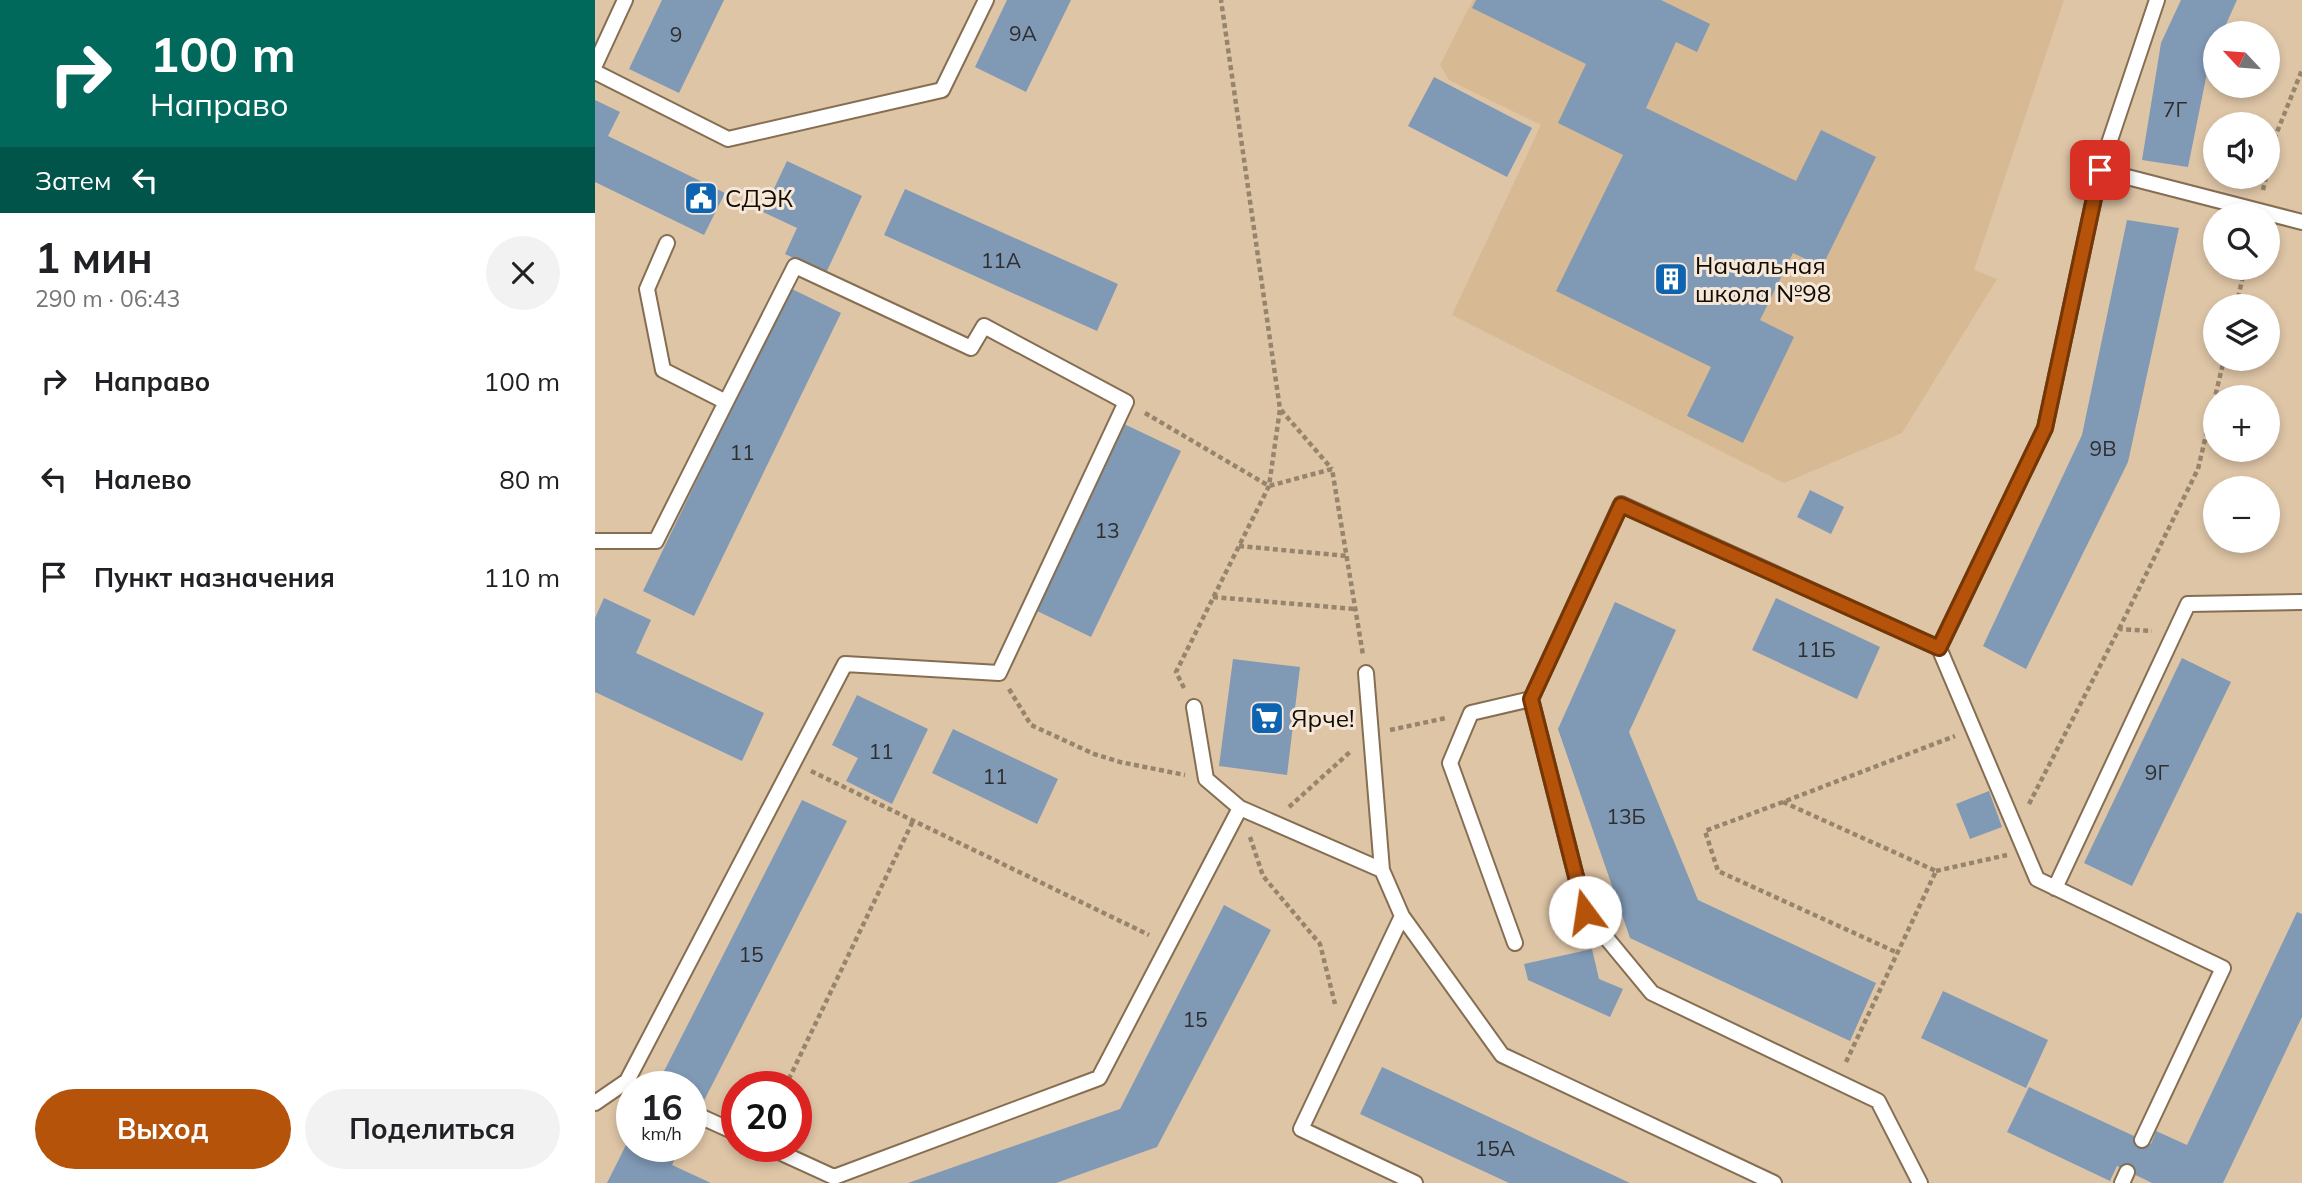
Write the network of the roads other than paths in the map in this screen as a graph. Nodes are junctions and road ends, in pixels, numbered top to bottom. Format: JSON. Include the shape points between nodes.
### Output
{"nodes":[{"id":1,"x":625,"y":0,"type":"edge"},
{"id":2,"x":986,"y":0,"type":"edge"},
{"id":3,"x":2157,"y":0,"type":"edge"},
{"id":4,"x":595,"y":65,"type":"edge"},
{"id":5,"x":595,"y":72,"type":"edge"},
{"id":6,"x":2100,"y":170,"type":"junction"},
{"id":7,"x":2302,"y":222,"type":"edge"},
{"id":8,"x":667,"y":243,"type":"dead end"},
{"id":9,"x":726,"y":402,"type":"junction"},
{"id":10,"x":595,"y":541,"type":"edge"},
{"id":11,"x":2302,"y":602,"type":"edge"},
{"id":12,"x":1939,"y":648,"type":"junction"},
{"id":13,"x":1366,"y":673,"type":"road end"},
{"id":14,"x":1531,"y":699,"type":"junction"},
{"id":15,"x":1194,"y":708,"type":"road end"},
{"id":16,"x":1240,"y":808,"type":"junction"},
{"id":17,"x":1382,"y":870,"type":"junction"},
{"id":18,"x":2055,"y":888,"type":"junction"},
{"id":19,"x":1402,"y":916,"type":"junction"},
{"id":20,"x":1515,"y":943,"type":"dead end"},
{"id":21,"x":639,"y":1071,"type":"edge"},
{"id":22,"x":616,"y":1092,"type":"edge"},
{"id":23,"x":595,"y":1103,"type":"edge"},
{"id":24,"x":2142,"y":1140,"type":"dead end"},
{"id":25,"x":801,"y":1162,"type":"edge"},
{"id":26,"x":1415,"y":1183,"type":"edge"},
{"id":27,"x":1774,"y":1183,"type":"edge"},
{"id":28,"x":1920,"y":1183,"type":"edge"}],
"edges":[{"from":1,"to":4,"type":"lane"},
{"from":2,"to":5,"type":"lane","via":[[942,90],[728,139]]},
{"from":3,"to":6,"type":"lane"},
{"from":6,"to":7,"type":"lane"},
{"from":6,"to":12,"type":"lane","via":[[2045,428]]},
{"from":8,"to":9,"type":"lane","via":[[647,289],[663,370]]},
{"from":9,"to":10,"type":"lane","via":[[656,541]]},
{"from":9,"to":21,"type":"lane","via":[[795,266],[971,348],[985,326],[1126,402],[999,673],[845,664]]},
{"from":11,"to":18,"type":"lane","via":[[2188,604]]},
{"from":12,"to":14,"type":"lane","via":[[1621,505]]},
{"from":12,"to":18,"type":"lane","via":[[2037,879]]},
{"from":13,"to":17,"type":"lane"},
{"from":14,"to":20,"type":"lane","via":[[1471,713],[1450,763]]},
{"from":14,"to":28,"type":"lane","via":[[1585,912],[1652,993],[1878,1101]]},
{"from":15,"to":16,"type":"lane","via":[[1206,779]]},
{"from":16,"to":17,"type":"lane"},
{"from":16,"to":25,"type":"lane","via":[[1099,1078],[834,1177]]},
{"from":17,"to":19,"type":"lane"},
{"from":18,"to":24,"type":"lane","via":[[2223,968]]},
{"from":19,"to":26,"type":"lane","via":[[1301,1129]]},
{"from":19,"to":27,"type":"lane","via":[[1502,1055]]},
{"from":22,"to":23,"type":"lane"}]}
